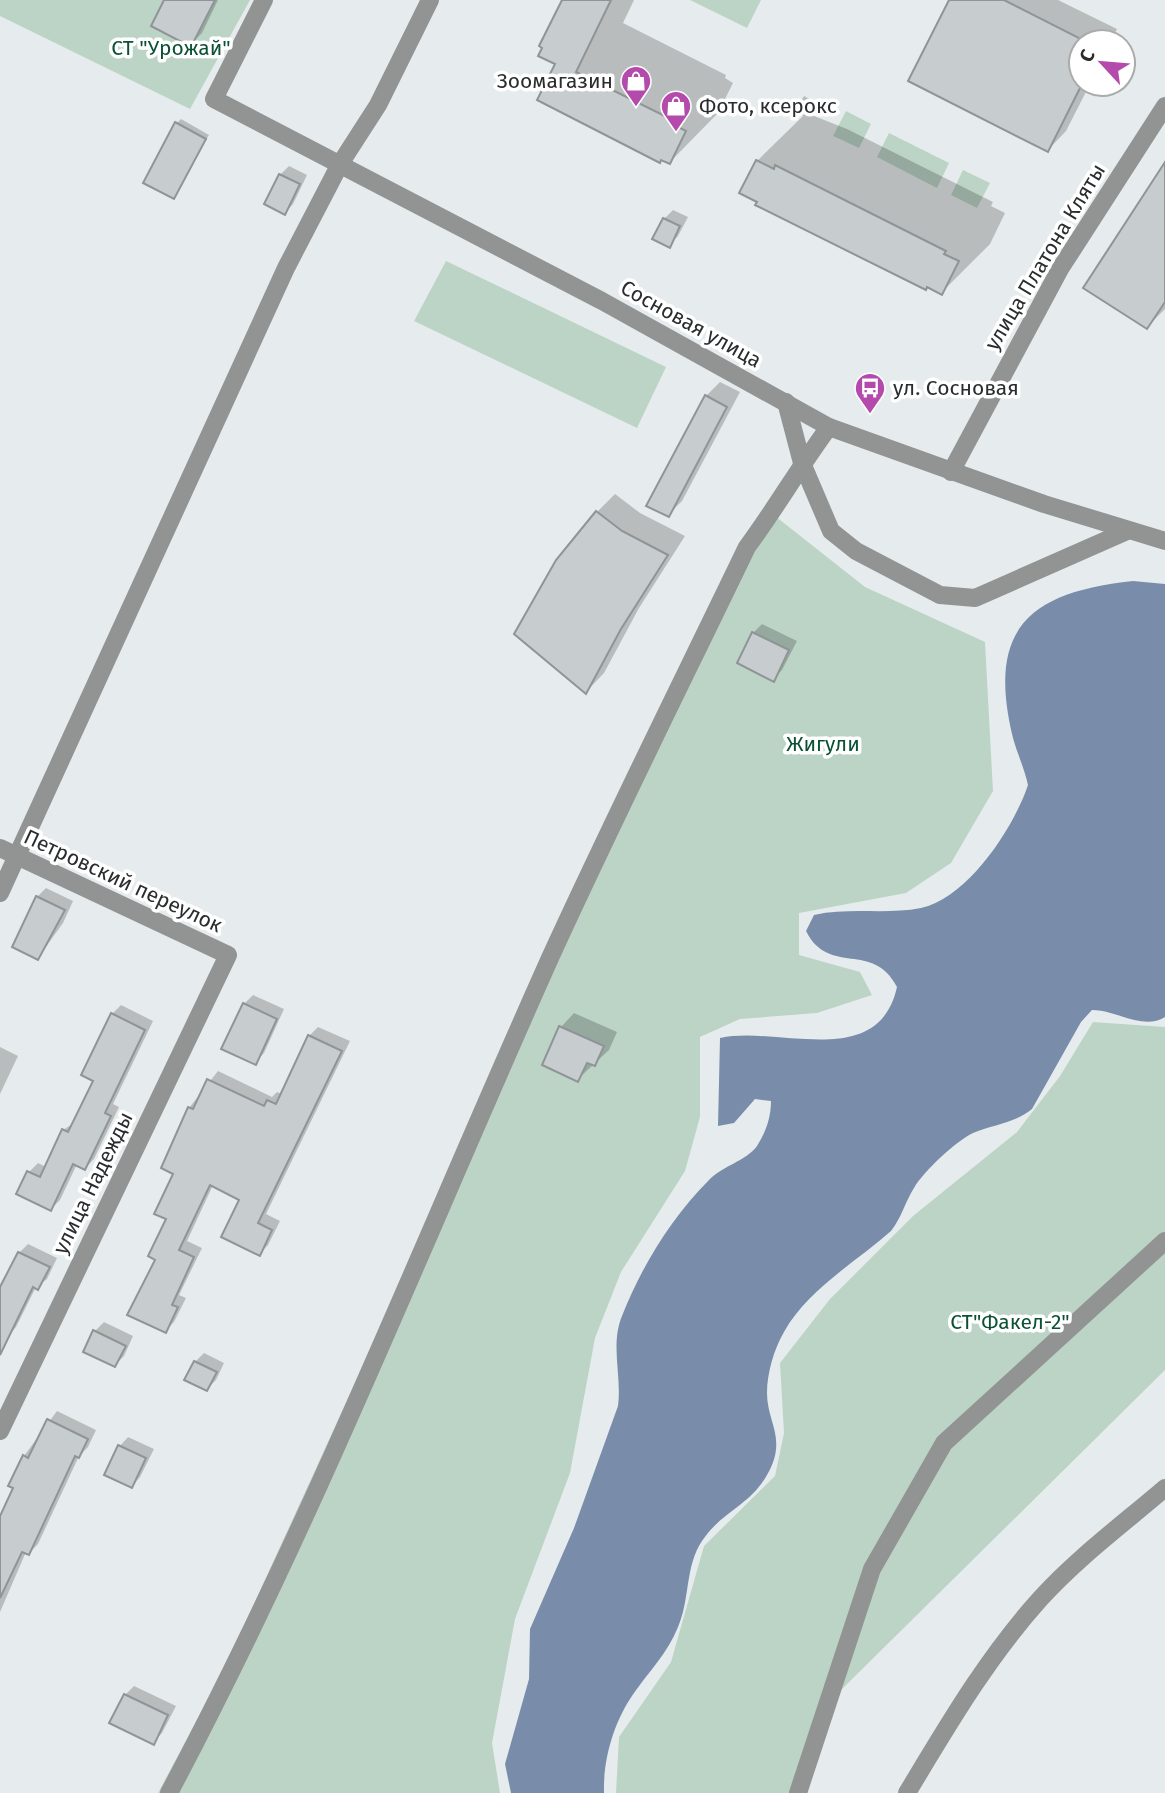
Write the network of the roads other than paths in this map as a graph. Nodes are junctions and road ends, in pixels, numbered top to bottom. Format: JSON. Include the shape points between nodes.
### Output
{"nodes":[{"id":1,"x":264,"y":0,"type":"edge"},
{"id":2,"x":430,"y":0,"type":"edge"},
{"id":3,"x":1165,"y":106,"type":"edge"},
{"id":4,"x":340,"y":164,"type":"junction"},
{"id":5,"x":786,"y":402,"type":"junction"},
{"id":6,"x":829,"y":427,"type":"junction"},
{"id":7,"x":802,"y":463,"type":"junction"},
{"id":8,"x":951,"y":472,"type":"junction"},
{"id":9,"x":1127,"y":530,"type":"junction"},
{"id":10,"x":1165,"y":541,"type":"edge"},
{"id":11,"x":0,"y":848,"type":"edge"},
{"id":12,"x":18,"y":857,"type":"junction"},
{"id":13,"x":0,"y":894,"type":"edge"},
{"id":14,"x":228,"y":955,"type":"joint"},
{"id":15,"x":1165,"y":1241,"type":"edge"},
{"id":16,"x":0,"y":1431,"type":"edge"},
{"id":17,"x":1165,"y":1489,"type":"edge"},
{"id":18,"x":169,"y":1793,"type":"edge"},
{"id":19,"x":798,"y":1793,"type":"edge"},
{"id":20,"x":907,"y":1793,"type":"edge"}],
"edges":[{"from":1,"to":4,"type":"street","name":"Сосновая улица","via":[[214,99]]},
{"from":2,"to":4,"type":"street","via":[[378,106]]},
{"from":3,"to":8,"type":"street","name":"улица Платона Кляты","via":[[1060,269]]},
{"from":4,"to":5,"type":"street","name":"Сосновая улица"},
{"from":4,"to":12,"type":"street","via":[[286,268]]},
{"from":5,"to":6,"type":"street","name":"Сосновая улица"},
{"from":5,"to":7,"type":"street"},
{"from":6,"to":7,"type":"street"},
{"from":6,"to":8,"type":"street","name":"Сосновая улица"},
{"from":7,"to":9,"type":"street","via":[[831,531],[856,551],[940,595],[975,598]]},
{"from":7,"to":18,"type":"street","via":[[783,499],[747,547],[557,944],[346,1430],[232,1676]]},
{"from":8,"to":9,"type":"street","name":"Сосновая улица"},
{"from":9,"to":10,"type":"street","name":"Сосновая улица"},
{"from":11,"to":12,"type":"street","name":"Петровский переулок"},
{"from":12,"to":13,"type":"street"},
{"from":12,"to":14,"type":"street","name":"Петровский переулок"},
{"from":14,"to":16,"type":"street","name":"улица Надежды"},
{"from":15,"to":19,"type":"street","via":[[944,1443],[872,1569]]},
{"from":17,"to":20,"type":"street","via":[[1041,1598],[978,1675]]}]}
